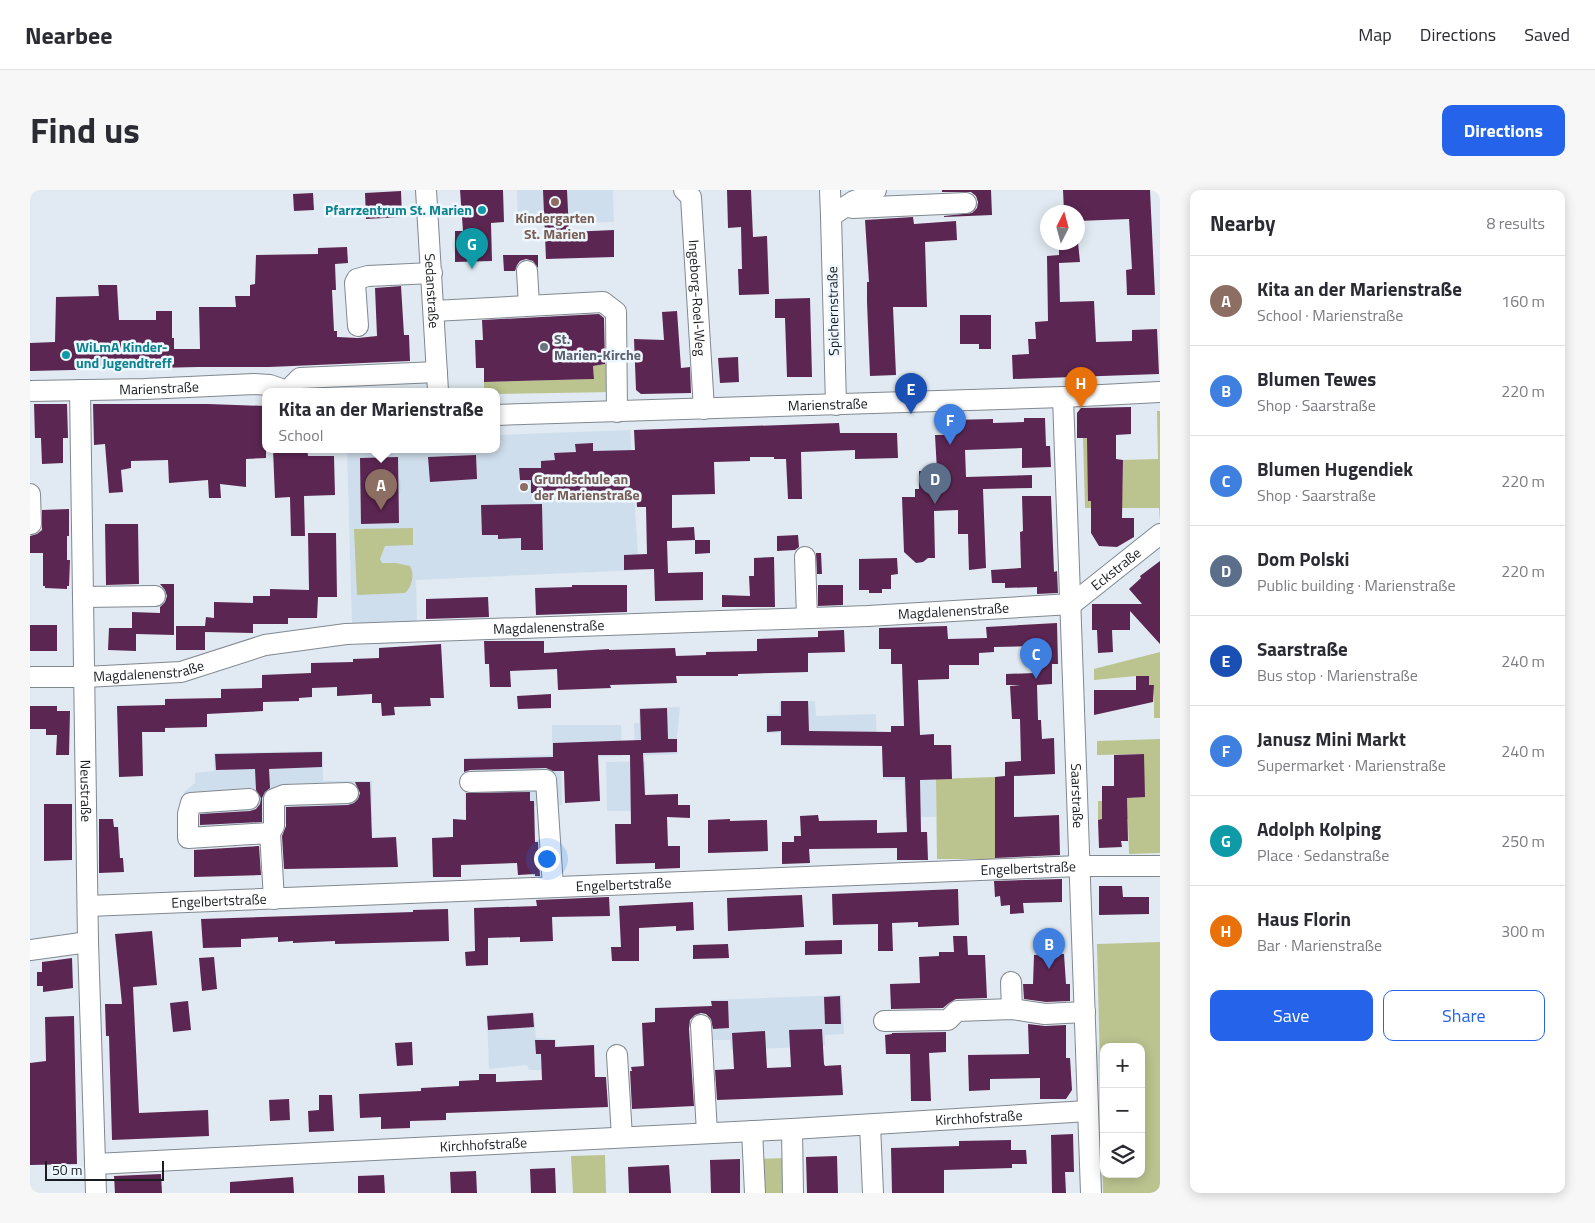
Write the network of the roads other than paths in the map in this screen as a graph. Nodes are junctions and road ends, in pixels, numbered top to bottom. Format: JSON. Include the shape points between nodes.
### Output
{"nodes":[{"id":1,"x":426,"y":190,"type":"edge"},
{"id":2,"x":684,"y":190,"type":"edge"},
{"id":3,"x":830,"y":190,"type":"edge"},
{"id":4,"x":876,"y":190,"type":"edge"},
{"id":5,"x":966,"y":203,"type":"dead end"},
{"id":6,"x":836,"y":213,"type":"junction"},
{"id":7,"x":527,"y":271,"type":"dead end"},
{"id":8,"x":432,"y":273,"type":"junction"},
{"id":9,"x":529,"y":306,"type":"junction"},
{"id":10,"x":434,"y":311,"type":"junction"},
{"id":11,"x":358,"y":326,"type":"dead end"},
{"id":12,"x":438,"y":381,"type":"edge"},
{"id":13,"x":278,"y":388,"type":"edge"},
{"id":14,"x":290,"y":388,"type":"edge"},
{"id":15,"x":80,"y":390,"type":"junction"},
{"id":16,"x":30,"y":391,"type":"edge"},
{"id":17,"x":1160,"y":392,"type":"edge"},
{"id":18,"x":1063,"y":397,"type":"junction"},
{"id":19,"x":836,"y":405,"type":"junction"},
{"id":20,"x":704,"y":409,"type":"junction"},
{"id":21,"x":618,"y":412,"type":"junction"},
{"id":22,"x":500,"y":415,"type":"edge"},
{"id":23,"x":30,"y":494,"type":"edge"},
{"id":24,"x":31,"y":524,"type":"dead end"},
{"id":25,"x":1160,"y":534,"type":"edge"},
{"id":26,"x":805,"y":557,"type":"dead end"},
{"id":27,"x":155,"y":596,"type":"dead end"},
{"id":28,"x":83,"y":597,"type":"junction"},
{"id":29,"x":1072,"y":604,"type":"junction"},
{"id":30,"x":807,"y":618,"type":"junction"},
{"id":31,"x":30,"y":677,"type":"edge"},
{"id":32,"x":85,"y":677,"type":"junction"},
{"id":33,"x":470,"y":782,"type":"dead end"},
{"id":34,"x":348,"y":793,"type":"dead end"},
{"id":35,"x":249,"y":799,"type":"dead end"},
{"id":36,"x":270,"y":834,"type":"junction"},
{"id":37,"x":1080,"y":866,"type":"junction"},
{"id":38,"x":1160,"y":866,"type":"edge"},
{"id":39,"x":553,"y":887,"type":"junction"},
{"id":40,"x":274,"y":899,"type":"junction"},
{"id":41,"x":88,"y":906,"type":"junction"},
{"id":42,"x":88,"y":942,"type":"junction"},
{"id":43,"x":30,"y":950,"type":"edge"},
{"id":44,"x":1011,"y":982,"type":"dead end"},
{"id":45,"x":1012,"y":1009,"type":"junction"},
{"id":46,"x":1085,"y":1012,"type":"junction"},
{"id":47,"x":884,"y":1021,"type":"dead end"},
{"id":48,"x":701,"y":1025,"type":"dead end"},
{"id":49,"x":616,"y":1055,"type":"dead end"},
{"id":50,"x":1088,"y":1111,"type":"junction"},
{"id":51,"x":870,"y":1125,"type":"junction"},
{"id":52,"x":792,"y":1129,"type":"junction"},
{"id":53,"x":752,"y":1131,"type":"junction"},
{"id":54,"x":707,"y":1133,"type":"junction"},
{"id":55,"x":622,"y":1137,"type":"junction"},
{"id":56,"x":95,"y":1164,"type":"junction"},
{"id":57,"x":96,"y":1193,"type":"edge"},
{"id":58,"x":755,"y":1193,"type":"edge"},
{"id":59,"x":793,"y":1193,"type":"edge"},
{"id":60,"x":873,"y":1193,"type":"edge"},
{"id":61,"x":1091,"y":1193,"type":"edge"}],
"edges":[{"from":1,"to":8,"type":"street","name":"Sedanstraße"},
{"from":2,"to":20,"type":"street","name":"Ingeborg-Roel-Weg","via":[[691,197]]},
{"from":3,"to":6,"type":"street","name":"Spichernstraße"},
{"from":4,"to":6,"type":"street"},
{"from":5,"to":6,"type":"street"},
{"from":6,"to":19,"type":"street","name":"Spichernstraße"},
{"from":7,"to":9,"type":"street"},
{"from":8,"to":10,"type":"street","name":"Sedanstraße"},
{"from":8,"to":11,"type":"street","via":[[357,279]]},
{"from":9,"to":10,"type":"street"},
{"from":9,"to":21,"type":"street","via":[[603,302],[616,312]]},
{"from":10,"to":12,"type":"street","name":"Sedanstraße"},
{"from":12,"to":14,"type":"street","name":"Marienstraße","via":[[300,378]]},
{"from":13,"to":15,"type":"street","name":"Marienstraße","via":[[254,384]]},
{"from":15,"to":16,"type":"street","name":"Marienstraße"},
{"from":15,"to":28,"type":"street","name":"Neustraße"},
{"from":17,"to":18,"type":"street","name":"Marienstraße"},
{"from":18,"to":19,"type":"street","name":"Marienstraße"},
{"from":18,"to":29,"type":"street","name":"Saarstraße"},
{"from":19,"to":20,"type":"street","name":"Marienstraße"},
{"from":20,"to":21,"type":"street","name":"Marienstraße"},
{"from":21,"to":22,"type":"street","name":"Marienstraße"},
{"from":23,"to":24,"type":"street"},
{"from":25,"to":29,"type":"street","name":"Eckstraße"},
{"from":26,"to":30,"type":"street"},
{"from":27,"to":28,"type":"street"},
{"from":28,"to":32,"type":"street","name":"Neustraße"},
{"from":29,"to":30,"type":"street","name":"Magdalenenstraße"},
{"from":29,"to":37,"type":"street","name":"Saarstraße"},
{"from":30,"to":32,"type":"street","name":"Magdalenenstraße","via":[[346,634],[265,645],[181,672]]},
{"from":31,"to":32,"type":"street","name":"Magdalenenstraße"},
{"from":32,"to":41,"type":"street","name":"Neustraße"},
{"from":33,"to":39,"type":"street","via":[[546,780]]},
{"from":34,"to":36,"type":"street","via":[[284,796],[274,800],[274,826]]},
{"from":35,"to":36,"type":"street","via":[[191,804],[188,838]]},
{"from":36,"to":40,"type":"street"},
{"from":37,"to":38,"type":"street","name":"Engelbertstraße"},
{"from":37,"to":39,"type":"street","name":"Engelbertstraße"},
{"from":37,"to":46,"type":"street","name":"Saarstraße"},
{"from":39,"to":40,"type":"street","name":"Engelbertstraße"},
{"from":40,"to":41,"type":"street","name":"Engelbertstraße"},
{"from":41,"to":42,"type":"street","name":"Neustraße"},
{"from":42,"to":43,"type":"street"},
{"from":42,"to":56,"type":"street","name":"Neustraße"},
{"from":44,"to":45,"type":"street"},
{"from":45,"to":46,"type":"street","via":[[1045,1014]]},
{"from":45,"to":47,"type":"street","via":[[957,1011],[948,1020]]},
{"from":46,"to":50,"type":"street","name":"Saarstraße"},
{"from":48,"to":54,"type":"street"},
{"from":49,"to":55,"type":"street"},
{"from":50,"to":51,"type":"street","name":"Kirchhofstraße"},
{"from":50,"to":61,"type":"street","name":"Saarstraße"},
{"from":51,"to":52,"type":"street","name":"Kirchhofstraße"},
{"from":51,"to":60,"type":"street"},
{"from":52,"to":53,"type":"street","name":"Kirchhofstraße"},
{"from":52,"to":59,"type":"street"},
{"from":53,"to":54,"type":"street","name":"Kirchhofstraße"},
{"from":53,"to":58,"type":"street"},
{"from":54,"to":55,"type":"street","name":"Kirchhofstraße"},
{"from":55,"to":56,"type":"street","name":"Kirchhofstraße"},
{"from":56,"to":57,"type":"street","name":"Neustraße"}]}
